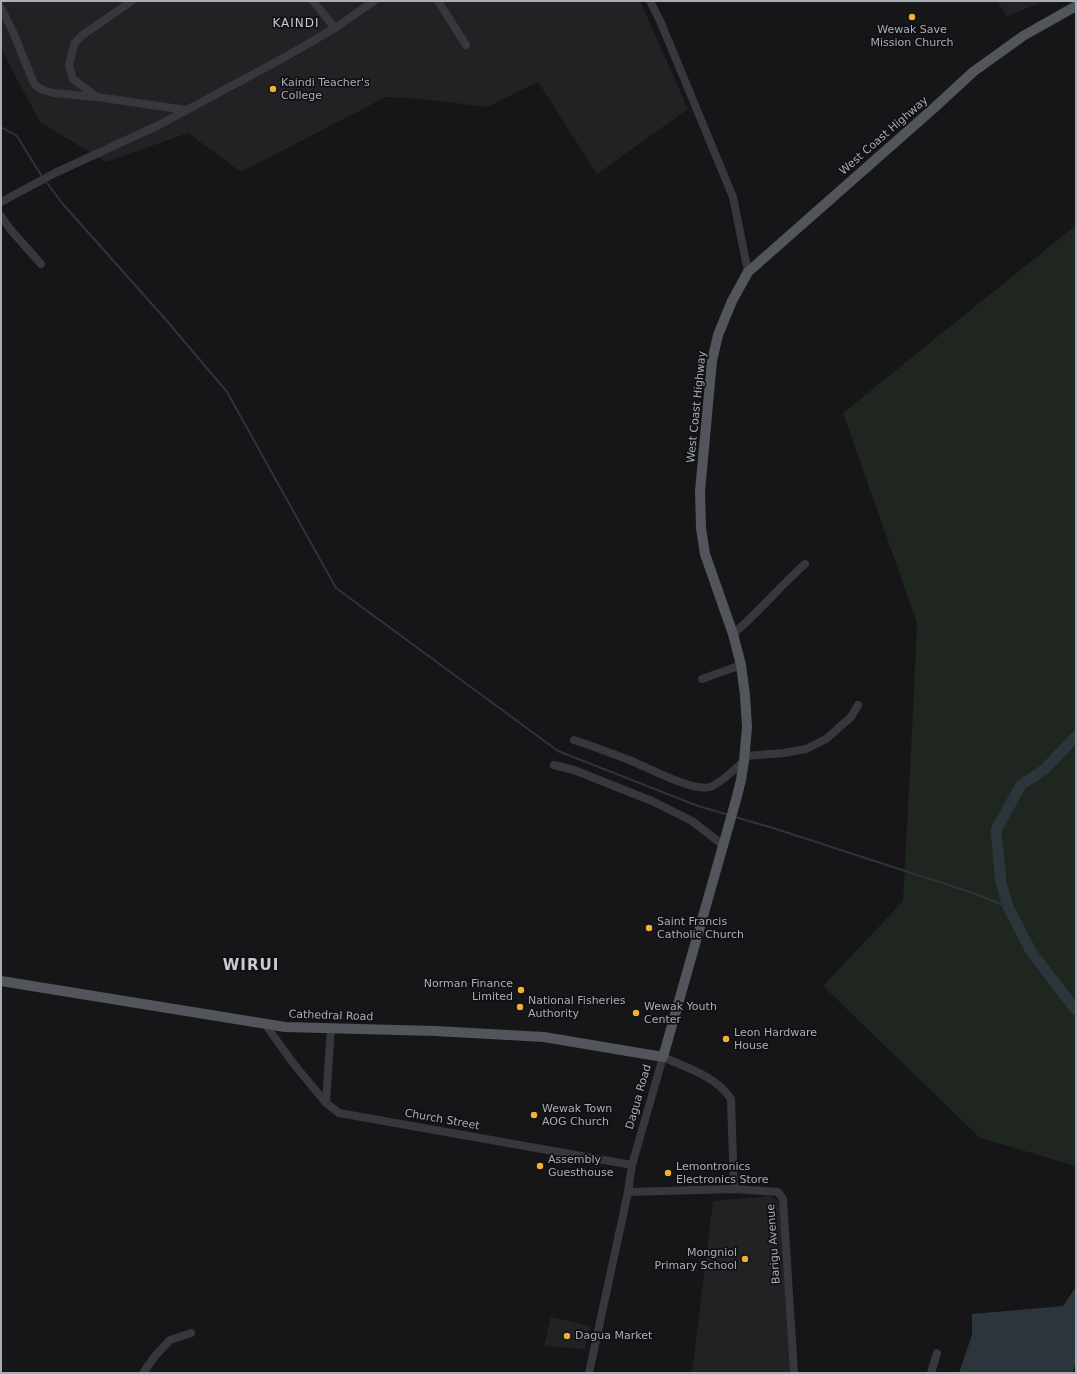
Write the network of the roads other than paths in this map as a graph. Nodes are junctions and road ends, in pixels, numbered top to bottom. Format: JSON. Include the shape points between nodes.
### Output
{"nodes":[{"id":1,"x":132,"y":1,"type":"edge"},
{"id":2,"x":313,"y":1,"type":"edge"},
{"id":3,"x":374,"y":1,"type":"edge"},
{"id":4,"x":438,"y":1,"type":"edge"},
{"id":5,"x":650,"y":1,"type":"edge"},
{"id":6,"x":1076,"y":6,"type":"edge"},
{"id":7,"x":1,"y":8,"type":"edge"},
{"id":8,"x":335,"y":28,"type":"junction"},
{"id":9,"x":466,"y":45,"type":"dead end"},
{"id":10,"x":97,"y":97,"type":"junction"},
{"id":11,"x":186,"y":110,"type":"junction"},
{"id":12,"x":1,"y":202,"type":"edge"},
{"id":13,"x":1,"y":216,"type":"edge"},
{"id":14,"x":41,"y":264,"type":"dead end"},
{"id":15,"x":748,"y":272,"type":"junction"},
{"id":16,"x":805,"y":564,"type":"dead end"},
{"id":17,"x":733,"y":634,"type":"junction"},
{"id":18,"x":741,"y":665,"type":"junction"},
{"id":19,"x":702,"y":678,"type":"dead end"},
{"id":20,"x":858,"y":705,"type":"dead end"},
{"id":21,"x":574,"y":740,"type":"dead end"},
{"id":22,"x":744,"y":758,"type":"junction"},
{"id":23,"x":554,"y":765,"type":"dead end"},
{"id":24,"x":727,"y":832,"type":"joint"},
{"id":25,"x":723,"y":844,"type":"junction"},
{"id":26,"x":1,"y":981,"type":"edge"},
{"id":27,"x":265,"y":1024,"type":"junction"},
{"id":28,"x":331,"y":1028,"type":"junction"},
{"id":29,"x":663,"y":1057,"type":"junction"},
{"id":30,"x":326,"y":1103,"type":"junction"},
{"id":31,"x":632,"y":1165,"type":"junction"},
{"id":32,"x":734,"y":1189,"type":"junction"},
{"id":33,"x":628,"y":1192,"type":"junction"},
{"id":34,"x":191,"y":1333,"type":"dead end"},
{"id":35,"x":937,"y":1353,"type":"dead end"},
{"id":36,"x":143,"y":1373,"type":"edge"},
{"id":37,"x":589,"y":1373,"type":"edge"},
{"id":38,"x":794,"y":1373,"type":"edge"},
{"id":39,"x":931,"y":1373,"type":"edge"}],
"edges":[{"from":1,"to":10,"type":"street","via":[[81,36],[74,44],[69,65],[73,79]]},
{"from":2,"to":8,"type":"street"},
{"from":3,"to":8,"type":"street"},
{"from":4,"to":9,"type":"street"},
{"from":5,"to":15,"type":"street","via":[[733,197]]},
{"from":6,"to":15,"type":"main road","name":"West Coast Highway","via":[[1023,36],[973,72]]},
{"from":7,"to":10,"type":"street","via":[[36,86],[54,93]]},
{"from":8,"to":11,"type":"street"},
{"from":10,"to":11,"type":"street"},
{"from":11,"to":12,"type":"street"},
{"from":13,"to":14,"type":"street"},
{"from":15,"to":17,"type":"main road","name":"West Coast Highway","via":[[718,335],[712,361],[700,491],[705,554]]},
{"from":16,"to":17,"type":"street"},
{"from":17,"to":18,"type":"main road","name":"West Coast Highway"},
{"from":18,"to":19,"type":"street"},
{"from":18,"to":22,"type":"main road","name":"West Coast Highway","via":[[747,727]]},
{"from":20,"to":22,"type":"street","via":[[851,717],[826,739],[806,749]]},
{"from":21,"to":22,"type":"street","via":[[630,760],[670,779],[700,788],[710,787],[728,776]]},
{"from":22,"to":24,"type":"main road","name":"West Coast Highway","via":[[742,780]]},
{"from":23,"to":25,"type":"street","via":[[574,770],[652,801],[692,821]]},
{"from":24,"to":25,"type":"main road","name":"Dagua Road"},
{"from":25,"to":29,"type":"main road","name":"Dagua Road"},
{"from":26,"to":27,"type":"main road","name":"Cathedral Road"},
{"from":27,"to":28,"type":"main road","name":"Cathedral Road"},
{"from":27,"to":30,"type":"street","name":"Church Street"},
{"from":28,"to":29,"type":"main road","name":"Cathedral Road","via":[[544,1037]]},
{"from":28,"to":30,"type":"street"},
{"from":29,"to":31,"type":"street","name":"Dagua Road"},
{"from":29,"to":32,"type":"street","via":[[713,1080],[731,1099]]},
{"from":30,"to":31,"type":"street","name":"Church Street","via":[[339,1113]]},
{"from":31,"to":33,"type":"street","name":"Dagua Road"},
{"from":32,"to":33,"type":"street","name":"Barigu Avenue"},
{"from":32,"to":38,"type":"street","name":"Barigu Avenue","via":[[778,1192],[783,1199]]},
{"from":33,"to":37,"type":"street","name":"Dagua Road"},
{"from":34,"to":36,"type":"street","via":[[170,1340]]},
{"from":35,"to":39,"type":"street"}]}
